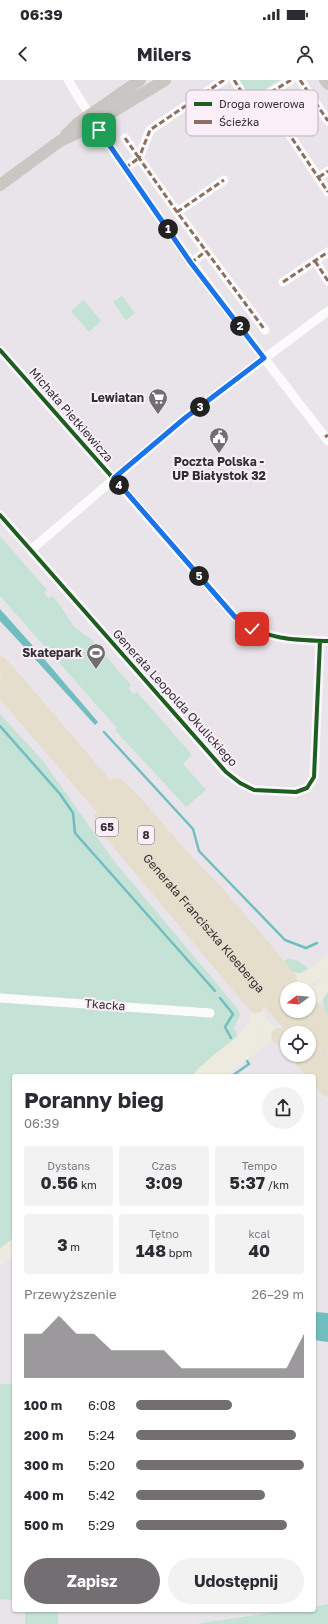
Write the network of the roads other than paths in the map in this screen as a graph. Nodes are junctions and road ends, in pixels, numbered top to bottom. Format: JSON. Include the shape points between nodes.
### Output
{"nodes":[{"id":1,"x":68,"y":80,"type":"edge"},
{"id":2,"x":140,"y":80,"type":"edge"},
{"id":3,"x":165,"y":80,"type":"edge"},
{"id":4,"x":224,"y":80,"type":"edge"},
{"id":5,"x":234,"y":80,"type":"edge"},
{"id":6,"x":291,"y":80,"type":"edge"},
{"id":7,"x":300,"y":80,"type":"edge"},
{"id":8,"x":325,"y":80,"type":"edge"},
{"id":9,"x":328,"y":84,"type":"edge"},
{"id":10,"x":209,"y":90,"type":"edge"},
{"id":11,"x":240,"y":90,"type":"edge"},
{"id":12,"x":275,"y":90,"type":"edge"},
{"id":13,"x":307,"y":90,"type":"edge"},
{"id":14,"x":186,"y":106,"type":"edge"},
{"id":15,"x":318,"y":106,"type":"edge"},
{"id":16,"x":92,"y":119,"type":"junction"},
{"id":17,"x":328,"y":121,"type":"edge"},
{"id":18,"x":291,"y":136,"type":"edge"},
{"id":19,"x":125,"y":138,"type":"dead end"},
{"id":20,"x":139,"y":158,"type":"junction"},
{"id":21,"x":125,"y":168,"type":"junction"},
{"id":22,"x":328,"y":172,"type":"edge"},
{"id":23,"x":319,"y":177,"type":"junction"},
{"id":24,"x":224,"y":180,"type":"dead end"},
{"id":25,"x":0,"y":185,"type":"edge"},
{"id":26,"x":328,"y":192,"type":"edge"},
{"id":27,"x":177,"y":212,"type":"junction"},
{"id":28,"x":206,"y":251,"type":"junction"},
{"id":29,"x":328,"y":252,"type":"edge"},
{"id":30,"x":315,"y":261,"type":"junction"},
{"id":31,"x":191,"y":263,"type":"junction"},
{"id":32,"x":328,"y":281,"type":"edge"},
{"id":33,"x":283,"y":282,"type":"dead end"},
{"id":34,"x":328,"y":312,"type":"edge"},
{"id":35,"x":265,"y":330,"type":"dead end"},
{"id":36,"x":0,"y":350,"type":"edge"},
{"id":37,"x":264,"y":358,"type":"junction"},
{"id":38,"x":327,"y":438,"type":"edge"},
{"id":39,"x":114,"y":478,"type":"junction"},
{"id":40,"x":0,"y":515,"type":"edge"},
{"id":41,"x":31,"y":550,"type":"junction"},
{"id":42,"x":324,"y":641,"type":"edge"},
{"id":43,"x":0,"y":664,"type":"edge"},
{"id":44,"x":0,"y":687,"type":"edge"},
{"id":45,"x":62,"y":737,"type":"junction"},
{"id":46,"x":64,"y":761,"type":"junction"},
{"id":47,"x":225,"y":937,"type":"junction"},
{"id":48,"x":328,"y":963,"type":"edge"},
{"id":49,"x":328,"y":981,"type":"edge"},
{"id":50,"x":285,"y":982,"type":"edge"},
{"id":51,"x":294,"y":982,"type":"edge"},
{"id":52,"x":311,"y":982,"type":"edge"},
{"id":53,"x":316,"y":988,"type":"edge"},
{"id":54,"x":280,"y":991,"type":"edge"},
{"id":55,"x":0,"y":998,"type":"edge"},
{"id":56,"x":316,"y":1010,"type":"edge"},
{"id":57,"x":257,"y":1011,"type":"junction"},
{"id":58,"x":210,"y":1013,"type":"dead end"},
{"id":59,"x":315,"y":1018,"type":"edge"},
{"id":60,"x":293,"y":1026,"type":"edge"},
{"id":61,"x":328,"y":1027,"type":"edge"},
{"id":62,"x":280,"y":1036,"type":"edge"},
{"id":63,"x":280,"y":1038,"type":"edge"},
{"id":64,"x":328,"y":1046,"type":"edge"},
{"id":65,"x":316,"y":1054,"type":"edge"},
{"id":66,"x":216,"y":1061,"type":"junction"},
{"id":67,"x":305,"y":1062,"type":"edge"},
{"id":68,"x":328,"y":1068,"type":"edge"},
{"id":69,"x":203,"y":1074,"type":"edge"},
{"id":70,"x":214,"y":1074,"type":"edge"},
{"id":71,"x":218,"y":1074,"type":"edge"},
{"id":72,"x":315,"y":1074,"type":"edge"},
{"id":73,"x":316,"y":1075,"type":"edge"},
{"id":74,"x":328,"y":1089,"type":"edge"},
{"id":75,"x":12,"y":1248,"type":"edge"},
{"id":76,"x":0,"y":1258,"type":"edge"}],
"edges":[{"from":1,"to":16,"type":"street"},
{"from":2,"to":16,"type":"street"},
{"from":3,"to":16,"type":"street"},
{"from":4,"to":10,"type":"street"},
{"from":5,"to":11,"type":"street"},
{"from":6,"to":12,"type":"street"},
{"from":7,"to":13,"type":"street"},
{"from":8,"to":9,"type":"street"},
{"from":14,"to":20,"type":"street","via":[[150,130]]},
{"from":15,"to":17,"type":"street"},
{"from":16,"to":21,"type":"street"},
{"from":16,"to":25,"type":"street","via":[[77,124],[60,141]]},
{"from":18,"to":23,"type":"street"},
{"from":19,"to":20,"type":"street"},
{"from":20,"to":21,"type":"street"},
{"from":20,"to":27,"type":"street"},
{"from":21,"to":31,"type":"street"},
{"from":22,"to":23,"type":"street"},
{"from":23,"to":26,"type":"street"},
{"from":24,"to":27,"type":"street"},
{"from":27,"to":28,"type":"street"},
{"from":28,"to":31,"type":"street"},
{"from":28,"to":35,"type":"street"},
{"from":29,"to":30,"type":"street"},
{"from":30,"to":32,"type":"street"},
{"from":30,"to":33,"type":"street"},
{"from":31,"to":37,"type":"street"},
{"from":34,"to":37,"type":"street"},
{"from":36,"to":39,"type":"street","name":"Michała Pietkiewicza"},
{"from":37,"to":38,"type":"street"},
{"from":37,"to":39,"type":"street","via":[[185,418]]},
{"from":39,"to":41,"type":"street"},
{"from":39,"to":42,"type":"street","name":"Michała Pietkiewicza","via":[[239,621],[262,634]]},
{"from":40,"to":41,"type":"street","name":"Generała Leopolda Okulickiego"},
{"from":41,"to":42,"type":"street","name":"Generała Leopolda Okulickiego","via":[[226,772],[254,790],[296,792],[307,788],[314,777]]},
{"from":43,"to":45,"type":"highway","name":"Generała Franciszka Kleeberga","number":"8"},
{"from":44,"to":46,"type":"highway","name":"Generała Franciszka Kleeberga","number":"8"},
{"from":45,"to":47,"type":"highway","name":"Generała Franciszka Kleeberga","number":"8"},
{"from":45,"to":51,"type":"highway","via":[[86,756],[138,807]]},
{"from":46,"to":47,"type":"highway","name":"Generała Franciszka Kleeberga","number":"8"},
{"from":46,"to":57,"type":"highway","number":"65","via":[[115,839]]},
{"from":47,"to":54,"type":"highway","name":"Generała Franciszka Kleeberga","number":"8"},
{"from":47,"to":60,"type":"highway","name":"Generała Franciszka Kleeberga","number":"8"},
{"from":48,"to":52,"type":"main road","via":[[317,972]]},
{"from":49,"to":53,"type":"main road"},
{"from":50,"to":57,"type":"main road","via":[[280,979],[264,988],[258,996]]},
{"from":55,"to":58,"type":"street","name":"Tkacka"},
{"from":56,"to":61,"type":"highway"},
{"from":57,"to":62,"type":"main road","number":"65","via":[[263,1026]]},
{"from":57,"to":66,"type":"main road","via":[[246,1036]]},
{"from":59,"to":64,"type":"highway"},
{"from":63,"to":71,"type":"main road","number":"65"},
{"from":65,"to":68,"type":"highway"},
{"from":66,"to":69,"type":"main road"},
{"from":66,"to":70,"type":"main road"},
{"from":67,"to":72,"type":"highway"},
{"from":73,"to":74,"type":"highway"},
{"from":75,"to":76,"type":"main road"}]}
